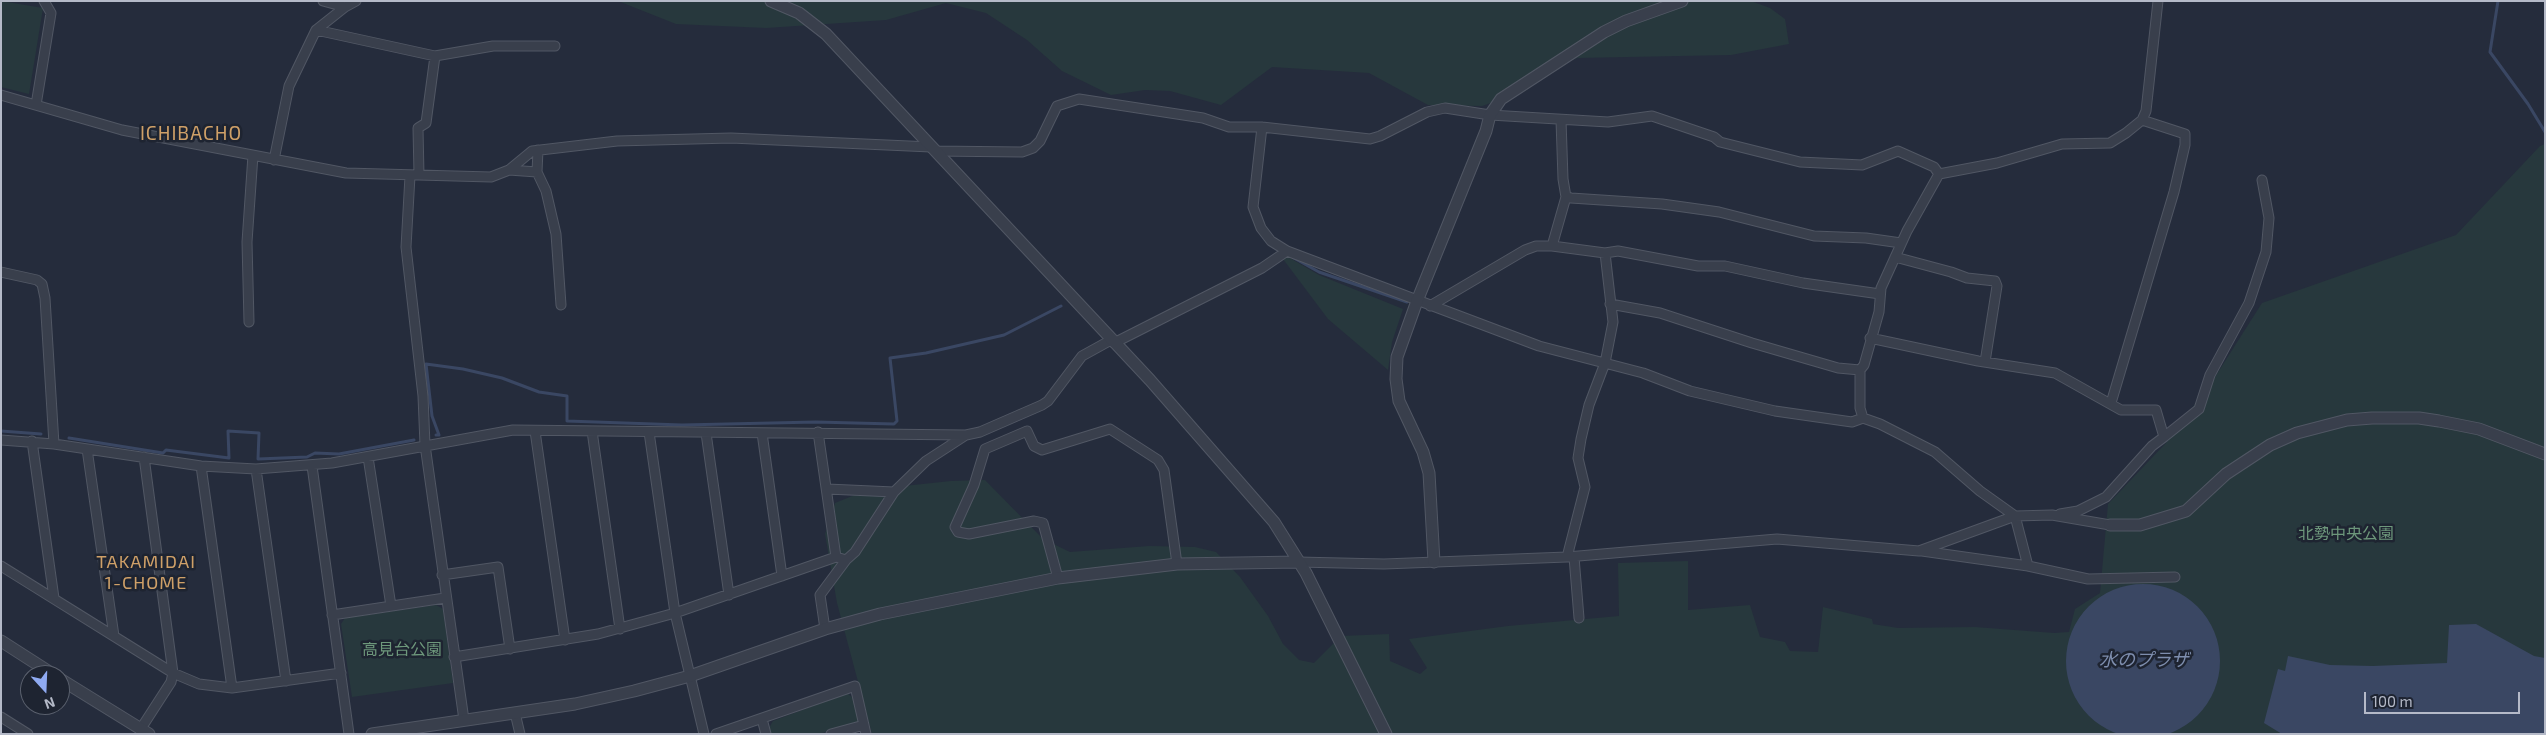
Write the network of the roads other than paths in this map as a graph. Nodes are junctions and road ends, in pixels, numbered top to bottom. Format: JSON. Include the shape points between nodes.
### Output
{"nodes":[{"id":1,"x":44,"y":1,"type":"edge"},
{"id":2,"x":324,"y":1,"type":"edge"},
{"id":3,"x":356,"y":1,"type":"edge"},
{"id":4,"x":771,"y":1,"type":"edge"},
{"id":5,"x":1682,"y":1,"type":"edge"},
{"id":6,"x":2158,"y":1,"type":"edge"},
{"id":7,"x":345,"y":8,"type":"junction"},
{"id":8,"x":316,"y":30,"type":"junction"},
{"id":9,"x":555,"y":46,"type":"dead end"},
{"id":10,"x":435,"y":56,"type":"junction"},
{"id":11,"x":1,"y":95,"type":"edge"},
{"id":12,"x":36,"y":105,"type":"junction"},
{"id":13,"x":1490,"y":114,"type":"junction"},
{"id":14,"x":1561,"y":120,"type":"junction"},
{"id":15,"x":2142,"y":120,"type":"junction"},
{"id":16,"x":1262,"y":127,"type":"junction"},
{"id":17,"x":933,"y":149,"type":"junction"},
{"id":18,"x":538,"y":150,"type":"junction"},
{"id":19,"x":253,"y":155,"type":"junction"},
{"id":20,"x":274,"y":160,"type":"junction"},
{"id":21,"x":509,"y":170,"type":"junction"},
{"id":22,"x":537,"y":172,"type":"junction"},
{"id":23,"x":1938,"y":174,"type":"junction"},
{"id":24,"x":415,"y":175,"type":"junction"},
{"id":25,"x":2262,"y":180,"type":"dead end"},
{"id":26,"x":1566,"y":197,"type":"junction"},
{"id":27,"x":1901,"y":243,"type":"junction"},
{"id":28,"x":1552,"y":246,"type":"junction"},
{"id":29,"x":1287,"y":251,"type":"junction"},
{"id":30,"x":1605,"y":253,"type":"junction"},
{"id":31,"x":1895,"y":257,"type":"junction"},
{"id":32,"x":1,"y":272,"type":"edge"},
{"id":33,"x":1880,"y":294,"type":"junction"},
{"id":34,"x":1417,"y":301,"type":"junction"},
{"id":35,"x":1610,"y":304,"type":"junction"},
{"id":36,"x":561,"y":305,"type":"dead end"},
{"id":37,"x":1430,"y":306,"type":"junction"},
{"id":38,"x":249,"y":322,"type":"dead end"},
{"id":39,"x":1870,"y":338,"type":"junction"},
{"id":40,"x":1112,"y":341,"type":"junction"},
{"id":41,"x":1985,"y":362,"type":"junction"},
{"id":42,"x":1606,"y":363,"type":"junction"},
{"id":43,"x":1860,"y":370,"type":"junction"},
{"id":44,"x":2111,"y":403,"type":"junction"},
{"id":45,"x":1863,"y":418,"type":"junction"},
{"id":46,"x":592,"y":430,"type":"junction"},
{"id":47,"x":535,"y":431,"type":"junction"},
{"id":48,"x":649,"y":432,"type":"junction"},
{"id":49,"x":818,"y":432,"type":"junction"},
{"id":50,"x":706,"y":433,"type":"junction"},
{"id":51,"x":762,"y":433,"type":"junction"},
{"id":52,"x":966,"y":435,"type":"junction"},
{"id":53,"x":2164,"y":437,"type":"junction"},
{"id":54,"x":1,"y":440,"type":"edge"},
{"id":55,"x":32,"y":441,"type":"junction"},
{"id":56,"x":54,"y":444,"type":"junction"},
{"id":57,"x":425,"y":445,"type":"junction"},
{"id":58,"x":87,"y":449,"type":"junction"},
{"id":59,"x":2545,"y":454,"type":"edge"},
{"id":60,"x":144,"y":457,"type":"junction"},
{"id":61,"x":368,"y":457,"type":"junction"},
{"id":62,"x":201,"y":466,"type":"junction"},
{"id":63,"x":312,"y":466,"type":"junction"},
{"id":64,"x":256,"y":469,"type":"junction"},
{"id":65,"x":827,"y":489,"type":"junction"},
{"id":66,"x":894,"y":492,"type":"junction"},
{"id":67,"x":2052,"y":515,"type":"junction"},
{"id":68,"x":2015,"y":516,"type":"junction"},
{"id":69,"x":2110,"y":524,"type":"joint"},
{"id":70,"x":1920,"y":551,"type":"junction"},
{"id":71,"x":836,"y":557,"type":"junction"},
{"id":72,"x":1570,"y":557,"type":"junction"},
{"id":73,"x":846,"y":560,"type":"junction"},
{"id":74,"x":1298,"y":562,"type":"junction"},
{"id":75,"x":1434,"y":562,"type":"junction"},
{"id":76,"x":1177,"y":564,"type":"junction"},
{"id":77,"x":1,"y":566,"type":"edge"},
{"id":78,"x":2028,"y":566,"type":"junction"},
{"id":79,"x":442,"y":575,"type":"junction"},
{"id":80,"x":782,"y":576,"type":"junction"},
{"id":81,"x":1058,"y":578,"type":"junction"},
{"id":82,"x":2175,"y":578,"type":"dead end"},
{"id":83,"x":728,"y":595,"type":"junction"},
{"id":84,"x":54,"y":598,"type":"junction"},
{"id":85,"x":445,"y":598,"type":"junction"},
{"id":86,"x":391,"y":606,"type":"junction"},
{"id":87,"x":675,"y":613,"type":"junction"},
{"id":88,"x":332,"y":614,"type":"junction"},
{"id":89,"x":1579,"y":618,"type":"dead end"},
{"id":90,"x":620,"y":629,"type":"junction"},
{"id":91,"x":825,"y":629,"type":"junction"},
{"id":92,"x":114,"y":636,"type":"junction"},
{"id":93,"x":565,"y":640,"type":"junction"},
{"id":94,"x":1,"y":641,"type":"edge"},
{"id":95,"x":510,"y":649,"type":"junction"},
{"id":96,"x":454,"y":657,"type":"junction"},
{"id":97,"x":38,"y":665,"type":"edge"},
{"id":98,"x":173,"y":673,"type":"junction"},
{"id":99,"x":340,"y":673,"type":"junction"},
{"id":100,"x":690,"y":676,"type":"junction"},
{"id":101,"x":286,"y":680,"type":"junction"},
{"id":102,"x":70,"y":685,"type":"edge"},
{"id":103,"x":232,"y":688,"type":"junction"},
{"id":104,"x":515,"y":713,"type":"junction"},
{"id":105,"x":1,"y":717,"type":"edge"},
{"id":106,"x":762,"y":719,"type":"junction"},
{"id":107,"x":464,"y":720,"type":"junction"},
{"id":108,"x":865,"y":729,"type":"edge"},
{"id":109,"x":145,"y":732,"type":"edge"},
{"id":110,"x":28,"y":734,"type":"edge"},
{"id":111,"x":349,"y":734,"type":"edge"},
{"id":112,"x":372,"y":734,"type":"edge"},
{"id":113,"x":520,"y":734,"type":"edge"},
{"id":114,"x":704,"y":734,"type":"edge"},
{"id":115,"x":716,"y":734,"type":"edge"},
{"id":116,"x":766,"y":734,"type":"edge"},
{"id":117,"x":832,"y":734,"type":"edge"},
{"id":118,"x":1386,"y":734,"type":"edge"}],
"edges":[{"from":1,"to":12,"type":"street","via":[[50,13]]},
{"from":2,"to":7,"type":"street"},
{"from":3,"to":7,"type":"street"},
{"from":4,"to":17,"type":"street","via":[[799,13],[826,34]]},
{"from":5,"to":13,"type":"street","via":[[1604,32],[1501,99]]},
{"from":6,"to":15,"type":"street","via":[[2146,111]]},
{"from":7,"to":8,"type":"street"},
{"from":8,"to":10,"type":"street"},
{"from":8,"to":20,"type":"street","via":[[289,86]]},
{"from":9,"to":10,"type":"street","via":[[493,46]]},
{"from":10,"to":24,"type":"street","via":[[426,123],[418,128]]},
{"from":11,"to":12,"type":"street"},
{"from":12,"to":19,"type":"street","via":[[122,130]]},
{"from":13,"to":14,"type":"street"},
{"from":13,"to":16,"type":"street","via":[[1445,108],[1427,112],[1370,139]]},
{"from":13,"to":34,"type":"street"},
{"from":14,"to":23,"type":"street","via":[[1608,122],[1657,117],[1746,149],[1814,165],[1867,165],[1898,151],[1934,167]]},
{"from":14,"to":26,"type":"street"},
{"from":15,"to":23,"type":"street","via":[[2110,143],[2062,144],[1997,163]]},
{"from":15,"to":44,"type":"street","via":[[2186,134],[2185,144],[2174,192]]},
{"from":16,"to":17,"type":"street","via":[[1229,127],[1203,118],[1079,99],[1057,106],[1040,141],[1022,152]]},
{"from":16,"to":29,"type":"street","via":[[1253,207],[1261,228],[1271,241]]},
{"from":17,"to":18,"type":"street","via":[[732,138],[617,141]]},
{"from":17,"to":40,"type":"street"},
{"from":18,"to":21,"type":"street","via":[[532,151]]},
{"from":18,"to":22,"type":"street"},
{"from":19,"to":20,"type":"street"},
{"from":19,"to":38,"type":"street","via":[[247,242]]},
{"from":20,"to":24,"type":"street","via":[[346,173]]},
{"from":21,"to":22,"type":"street"},
{"from":21,"to":24,"type":"street","via":[[491,177]]},
{"from":22,"to":36,"type":"street","via":[[546,191],[556,234]]},
{"from":23,"to":27,"type":"street"},
{"from":24,"to":57,"type":"street","via":[[406,247]]},
{"from":25,"to":53,"type":"street","via":[[2269,218],[2266,252],[2249,303],[2210,375],[2198,409]]},
{"from":26,"to":27,"type":"street","via":[[1662,204],[1718,212],[1814,236]]},
{"from":26,"to":28,"type":"street"},
{"from":27,"to":31,"type":"street"},
{"from":28,"to":30,"type":"street"},
{"from":28,"to":37,"type":"street","via":[[1525,250]]},
{"from":29,"to":34,"type":"street"},
{"from":29,"to":40,"type":"street","via":[[1262,268]]},
{"from":30,"to":33,"type":"street","via":[[1618,250],[1698,266],[1725,266],[1804,284]]},
{"from":30,"to":35,"type":"street"},
{"from":31,"to":33,"type":"street"},
{"from":31,"to":41,"type":"street","via":[[1968,278],[1995,281],[1997,286]]},
{"from":32,"to":56,"type":"street","via":[[42,284],[48,327]]},
{"from":33,"to":39,"type":"street","via":[[1879,312]]},
{"from":34,"to":37,"type":"street"},
{"from":34,"to":75,"type":"street","via":[[1400,345],[1396,379],[1399,401],[1423,452],[1429,473]]},
{"from":35,"to":42,"type":"street","via":[[1613,322]]},
{"from":35,"to":43,"type":"street","via":[[1660,313],[1838,368]]},
{"from":37,"to":42,"type":"street","via":[[1539,346]]},
{"from":39,"to":41,"type":"street"},
{"from":39,"to":43,"type":"street"},
{"from":40,"to":52,"type":"street","via":[[1082,356],[1042,405]]},
{"from":40,"to":74,"type":"street","via":[[1274,522]]},
{"from":41,"to":44,"type":"street","via":[[2055,373]]},
{"from":42,"to":45,"type":"street","via":[[1644,373],[1690,392],[1775,411],[1852,422]]},
{"from":42,"to":72,"type":"street","via":[[1580,439],[1578,458],[1585,487]]},
{"from":43,"to":45,"type":"street"},
{"from":44,"to":53,"type":"street","via":[[2122,410],[2156,410]]},
{"from":45,"to":68,"type":"street","via":[[1935,452]]},
{"from":46,"to":47,"type":"street"},
{"from":46,"to":48,"type":"street"},
{"from":46,"to":90,"type":"street"},
{"from":47,"to":57,"type":"street","via":[[513,430]]},
{"from":47,"to":93,"type":"street"},
{"from":48,"to":50,"type":"street"},
{"from":48,"to":87,"type":"street"},
{"from":49,"to":51,"type":"street"},
{"from":49,"to":52,"type":"street"},
{"from":49,"to":65,"type":"street"},
{"from":50,"to":51,"type":"street"},
{"from":50,"to":83,"type":"street"},
{"from":51,"to":80,"type":"street"},
{"from":52,"to":66,"type":"street","via":[[926,461]]},
{"from":53,"to":67,"type":"street","via":[[2106,497],[2078,511]]},
{"from":54,"to":55,"type":"street"},
{"from":55,"to":56,"type":"street"},
{"from":55,"to":84,"type":"street"},
{"from":56,"to":58,"type":"street"},
{"from":57,"to":61,"type":"street"},
{"from":57,"to":79,"type":"street"},
{"from":58,"to":60,"type":"street"},
{"from":58,"to":92,"type":"street"},
{"from":59,"to":69,"type":"street","via":[[2479,429],[2439,421],[2419,418],[2347,420],[2297,433],[2270,445],[2226,474],[2186,511],[2140,525]]},
{"from":60,"to":62,"type":"street"},
{"from":60,"to":98,"type":"street"},
{"from":61,"to":63,"type":"street"},
{"from":61,"to":86,"type":"street"},
{"from":62,"to":64,"type":"street"},
{"from":62,"to":103,"type":"street"},
{"from":63,"to":64,"type":"street"},
{"from":63,"to":88,"type":"street"},
{"from":64,"to":101,"type":"street"},
{"from":65,"to":66,"type":"street"},
{"from":65,"to":71,"type":"street"},
{"from":66,"to":73,"type":"street","via":[[855,552]]},
{"from":67,"to":68,"type":"street"},
{"from":67,"to":69,"type":"street"},
{"from":68,"to":70,"type":"street"},
{"from":68,"to":78,"type":"street"},
{"from":70,"to":72,"type":"street","via":[[1776,539]]},
{"from":70,"to":78,"type":"street"},
{"from":71,"to":73,"type":"street"},
{"from":71,"to":80,"type":"street"},
{"from":72,"to":75,"type":"street"},
{"from":72,"to":89,"type":"street"},
{"from":73,"to":91,"type":"street","via":[[820,595]]},
{"from":74,"to":75,"type":"street"},
{"from":74,"to":76,"type":"street"},
{"from":74,"to":118,"type":"street"},
{"from":76,"to":81,"type":"street"},
{"from":76,"to":81,"type":"street","via":[[1164,470],[1158,460],[1110,429],[1042,450],[1034,446],[1027,431],[985,449],[974,485],[955,527],[958,532],[968,534],[1034,521],[1043,523]]},
{"from":77,"to":84,"type":"street"},
{"from":78,"to":82,"type":"street","via":[[2088,578]]},
{"from":79,"to":85,"type":"street"},
{"from":79,"to":95,"type":"street","via":[[498,567]]},
{"from":80,"to":83,"type":"street"},
{"from":81,"to":91,"type":"street","via":[[898,610]]},
{"from":83,"to":87,"type":"street"},
{"from":84,"to":92,"type":"street"},
{"from":85,"to":86,"type":"street"},
{"from":85,"to":96,"type":"street"},
{"from":86,"to":88,"type":"street"},
{"from":87,"to":90,"type":"street"},
{"from":87,"to":100,"type":"street"},
{"from":88,"to":99,"type":"street"},
{"from":90,"to":93,"type":"street"},
{"from":91,"to":100,"type":"street"},
{"from":92,"to":98,"type":"street"},
{"from":93,"to":95,"type":"street"},
{"from":94,"to":97,"type":"street"},
{"from":95,"to":96,"type":"street"},
{"from":96,"to":107,"type":"street"},
{"from":98,"to":103,"type":"street","via":[[199,684]]},
{"from":98,"to":109,"type":"street"},
{"from":99,"to":101,"type":"street"},
{"from":99,"to":111,"type":"street"},
{"from":100,"to":104,"type":"street","via":[[575,704]]},
{"from":100,"to":114,"type":"street"},
{"from":101,"to":103,"type":"street"},
{"from":102,"to":109,"type":"street"},
{"from":104,"to":107,"type":"street"},
{"from":104,"to":113,"type":"street"},
{"from":105,"to":110,"type":"street"},
{"from":106,"to":108,"type":"street","via":[[855,686]]},
{"from":106,"to":115,"type":"street"},
{"from":106,"to":116,"type":"street"},
{"from":107,"to":112,"type":"street"},
{"from":108,"to":117,"type":"street"}]}
